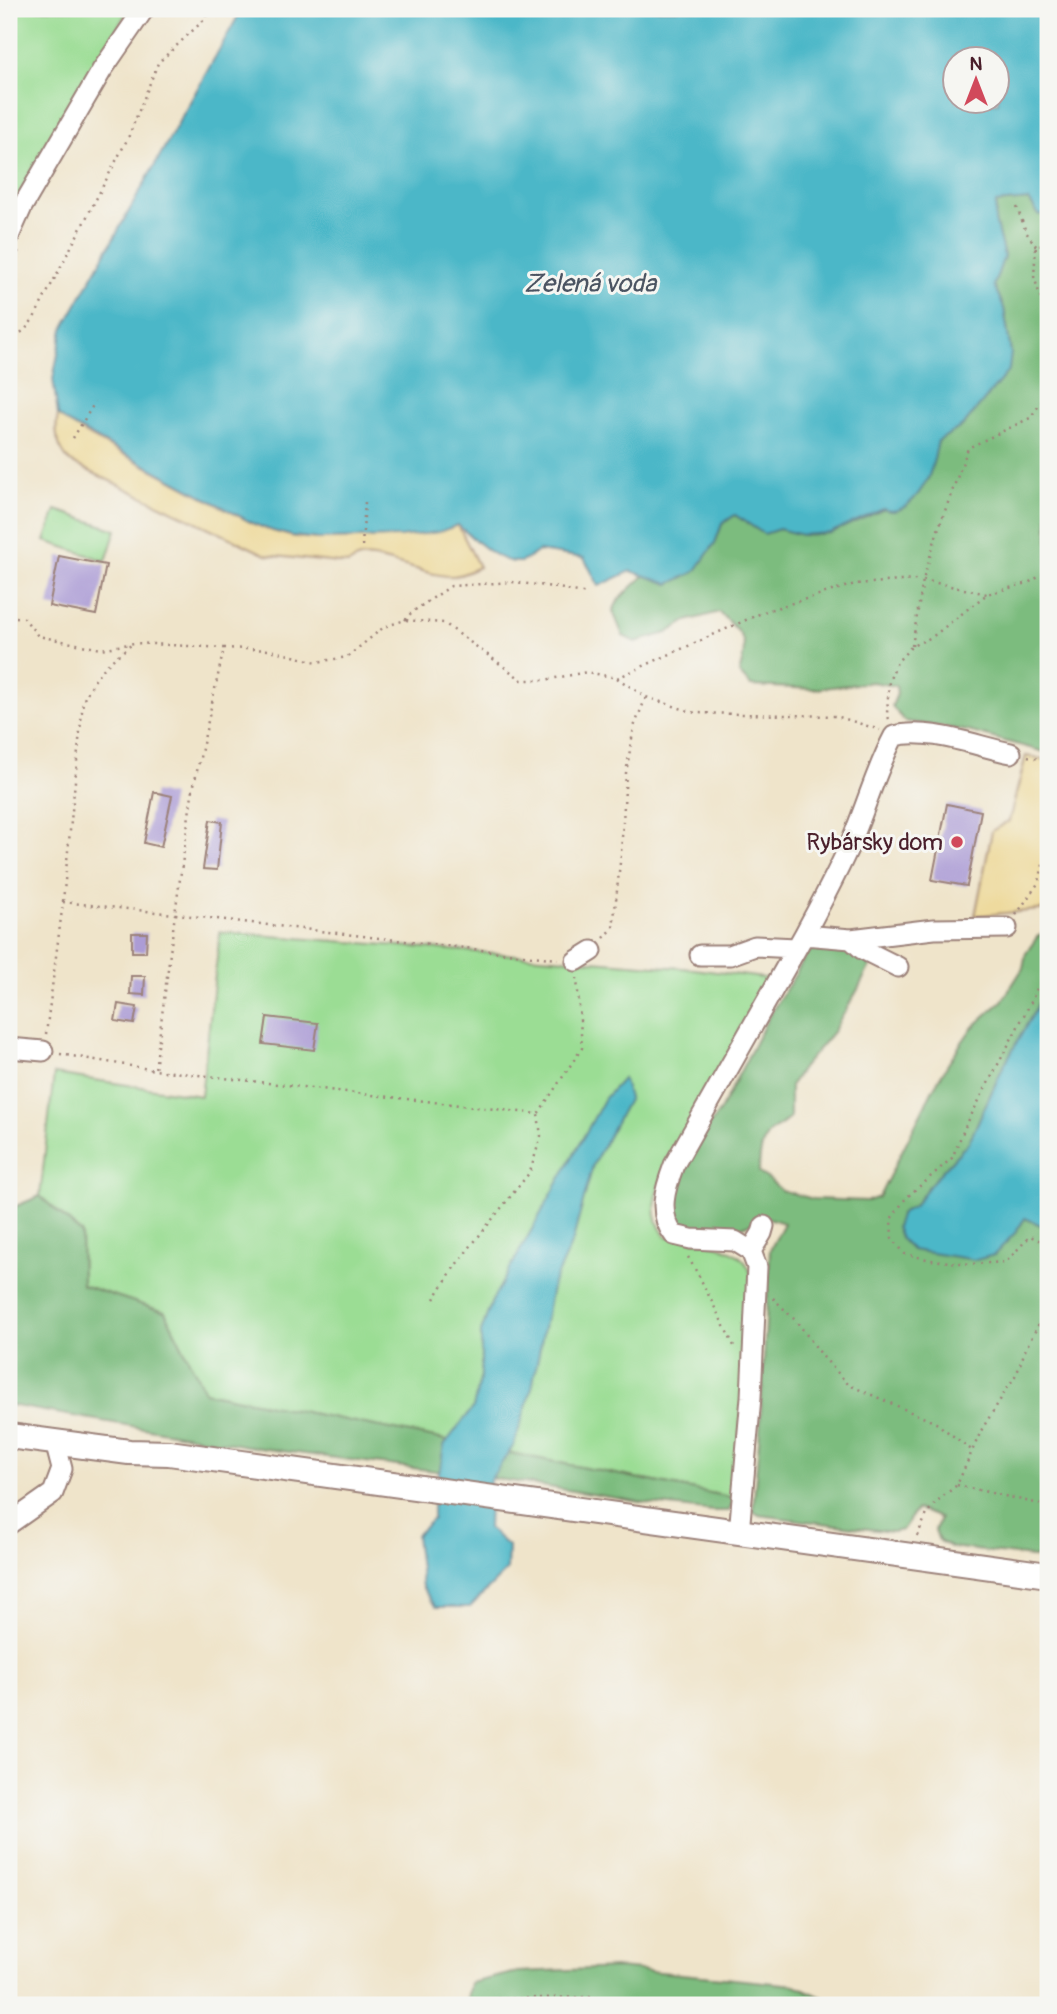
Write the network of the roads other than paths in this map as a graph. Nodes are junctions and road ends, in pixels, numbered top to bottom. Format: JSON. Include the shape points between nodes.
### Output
{"nodes":[{"id":1,"x":144,"y":9,"type":"edge"},
{"id":2,"x":9,"y":236,"type":"edge"},
{"id":3,"x":1011,"y":752,"type":"road end"},
{"id":4,"x":1007,"y":928,"type":"road end"},
{"id":5,"x":851,"y":939,"type":"junction"},
{"id":6,"x":800,"y":942,"type":"junction"},
{"id":7,"x":701,"y":955,"type":"dead end"},
{"id":8,"x":898,"y":967,"type":"dead end"},
{"id":9,"x":9,"y":1048,"type":"edge"},
{"id":10,"x":43,"y":1051,"type":"road end"},
{"id":11,"x":764,"y":1226,"type":"dead end"},
{"id":12,"x":751,"y":1251,"type":"junction"},
{"id":13,"x":9,"y":1420,"type":"edge"},
{"id":14,"x":9,"y":1436,"type":"edge"},
{"id":15,"x":55,"y":1442,"type":"junction"},
{"id":16,"x":169,"y":1454,"type":"junction"},
{"id":17,"x":9,"y":1504,"type":"edge"},
{"id":18,"x":32,"y":1507,"type":"junction"},
{"id":19,"x":9,"y":1524,"type":"edge"},
{"id":20,"x":739,"y":1533,"type":"junction"},
{"id":21,"x":1048,"y":1575,"type":"edge"}],
"edges":[{"from":1,"to":2,"type":"lane","via":[[95,82]]},
{"from":3,"to":6,"type":"lane","via":[[907,732],[894,736],[851,842]]},
{"from":4,"to":5,"type":"lane","via":[[934,929]]},
{"from":5,"to":6,"type":"lane"},
{"from":5,"to":8,"type":"lane"},
{"from":6,"to":7,"type":"lane","via":[[755,946],[730,955]]},
{"from":6,"to":12,"type":"lane","via":[[674,1165],[663,1206],[674,1235],[735,1241]]},
{"from":9,"to":10,"type":"lane"},
{"from":11,"to":12,"type":"lane"},
{"from":12,"to":20,"type":"lane","via":[[757,1267],[757,1291]]},
{"from":13,"to":16,"type":"main road","via":[[80,1431]]},
{"from":14,"to":15,"type":"main road"},
{"from":15,"to":16,"type":"main road"},
{"from":15,"to":18,"type":"lane","via":[[62,1469],[53,1493]]},
{"from":16,"to":20,"type":"main road"},
{"from":17,"to":18,"type":"lane"},
{"from":18,"to":19,"type":"lane"},
{"from":20,"to":21,"type":"main road"}]}
